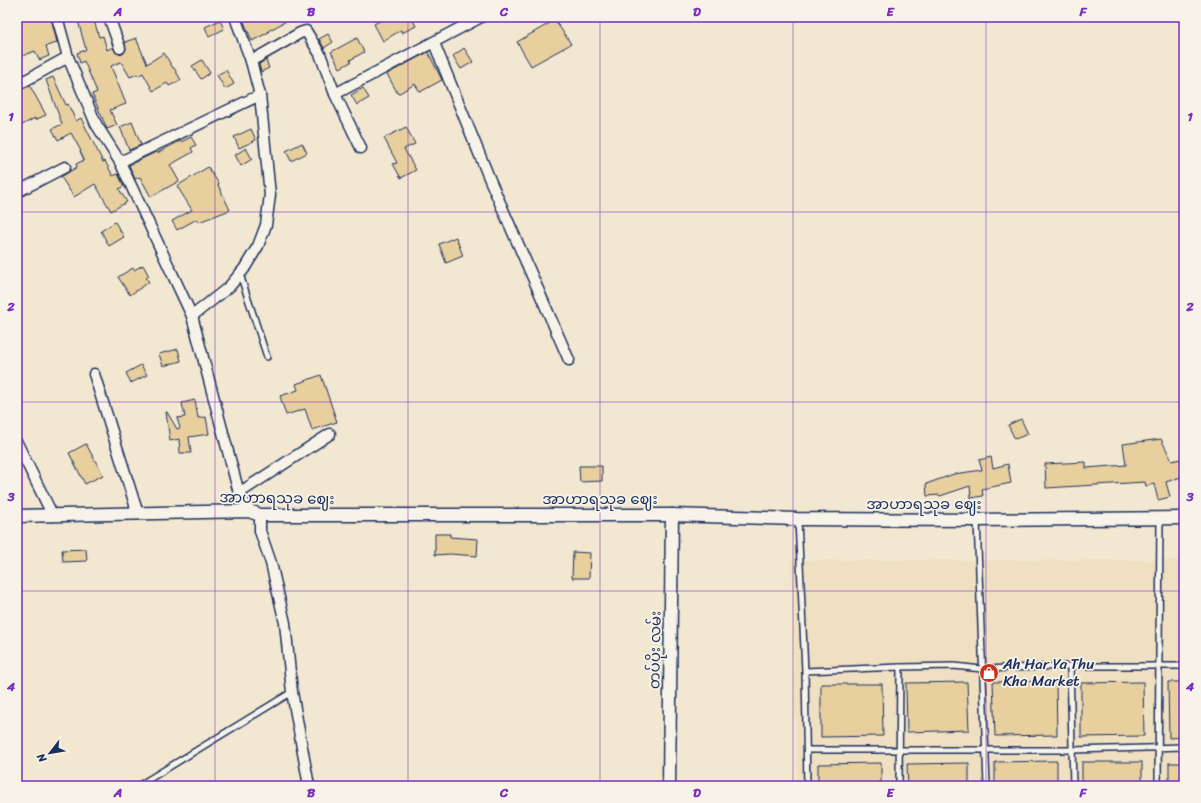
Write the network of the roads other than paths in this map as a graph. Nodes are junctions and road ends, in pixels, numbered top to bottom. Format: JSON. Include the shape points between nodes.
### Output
{"nodes":[{"id":1,"x":57,"y":17,"type":"edge"},
{"id":2,"x":109,"y":17,"type":"edge"},
{"id":3,"x":235,"y":17,"type":"edge"},
{"id":4,"x":481,"y":17,"type":"edge"},
{"id":5,"x":434,"y":43,"type":"junction"},
{"id":6,"x":120,"y":48,"type":"dead end"},
{"id":7,"x":68,"y":57,"type":"junction"},
{"id":8,"x":251,"y":61,"type":"junction"},
{"id":9,"x":17,"y":85,"type":"edge"},
{"id":10,"x":260,"y":94,"type":"junction"},
{"id":11,"x":335,"y":94,"type":"junction"},
{"id":12,"x":361,"y":148,"type":"dead end"},
{"id":13,"x":120,"y":162,"type":"junction"},
{"id":14,"x":65,"y":167,"type":"dead end"},
{"id":15,"x":17,"y":192,"type":"edge"},
{"id":16,"x":240,"y":274,"type":"junction"},
{"id":17,"x":192,"y":316,"type":"junction"},
{"id":18,"x":267,"y":357,"type":"dead end"},
{"id":19,"x":569,"y":360,"type":"dead end"},
{"id":20,"x":94,"y":374,"type":"dead end"},
{"id":21,"x":330,"y":434,"type":"dead end"},
{"id":22,"x":17,"y":442,"type":"edge"},
{"id":23,"x":239,"y":493,"type":"junction"},
{"id":24,"x":254,"y":513,"type":"junction"},
{"id":25,"x":138,"y":514,"type":"junction"},
{"id":26,"x":672,"y":515,"type":"junction"},
{"id":27,"x":17,"y":516,"type":"edge"},
{"id":28,"x":53,"y":516,"type":"junction"},
{"id":29,"x":798,"y":518,"type":"junction"},
{"id":30,"x":1160,"y":518,"type":"junction"},
{"id":31,"x":1184,"y":518,"type":"edge"},
{"id":32,"x":977,"y":520,"type":"junction"},
{"id":33,"x":1070,"y":666,"type":"junction"},
{"id":34,"x":1159,"y":666,"type":"junction"},
{"id":35,"x":1184,"y":666,"type":"edge"},
{"id":36,"x":900,"y":667,"type":"junction"},
{"id":37,"x":982,"y":669,"type":"junction"},
{"id":38,"x":805,"y":671,"type":"junction"},
{"id":39,"x":292,"y":692,"type":"junction"},
{"id":40,"x":1158,"y":747,"type":"junction"},
{"id":41,"x":1184,"y":747,"type":"edge"},
{"id":42,"x":807,"y":750,"type":"junction"},
{"id":43,"x":900,"y":750,"type":"junction"},
{"id":44,"x":986,"y":750,"type":"junction"},
{"id":45,"x":1072,"y":750,"type":"junction"},
{"id":46,"x":138,"y":786,"type":"edge"},
{"id":47,"x":309,"y":786,"type":"edge"},
{"id":48,"x":669,"y":786,"type":"edge"},
{"id":49,"x":807,"y":786,"type":"edge"},
{"id":50,"x":899,"y":786,"type":"edge"},
{"id":51,"x":987,"y":786,"type":"edge"},
{"id":52,"x":1073,"y":786,"type":"edge"},
{"id":53,"x":1158,"y":786,"type":"edge"}],
"edges":[{"from":1,"to":7,"type":"street"},
{"from":2,"to":6,"type":"street"},
{"from":3,"to":8,"type":"street"},
{"from":4,"to":5,"type":"street"},
{"from":5,"to":11,"type":"street"},
{"from":5,"to":19,"type":"street","via":[[490,180]]},
{"from":7,"to":9,"type":"street"},
{"from":7,"to":13,"type":"street","via":[[96,124]]},
{"from":8,"to":10,"type":"street"},
{"from":8,"to":11,"type":"street","via":[[306,31],[320,54]]},
{"from":10,"to":13,"type":"street"},
{"from":10,"to":16,"type":"street","via":[[270,195],[266,225],[258,246]]},
{"from":11,"to":12,"type":"street"},
{"from":13,"to":17,"type":"street"},
{"from":14,"to":15,"type":"street"},
{"from":16,"to":17,"type":"street","via":[[229,287]]},
{"from":16,"to":18,"type":"lane"},
{"from":17,"to":23,"type":"street"},
{"from":20,"to":25,"type":"street"},
{"from":21,"to":23,"type":"street"},
{"from":22,"to":28,"type":"street"},
{"from":23,"to":24,"type":"street"},
{"from":24,"to":25,"type":"street","name":"အာဟာရသုခ ဈေး"},
{"from":24,"to":26,"type":"street","name":"အာဟာရသုခ ဈေး"},
{"from":24,"to":39,"type":"street","via":[[271,563],[285,623]]},
{"from":25,"to":28,"type":"street","name":"အာဟာရသုခ ဈေး"},
{"from":26,"to":29,"type":"street","name":"အာဟာရသုခ ဈေး"},
{"from":26,"to":48,"type":"street","name":"တပ်ပိုး လမ်း"},
{"from":27,"to":28,"type":"street","name":"အာဟာရသုခ ဈေး"},
{"from":29,"to":32,"type":"street","name":"အာဟာရသုခ ဈေး"},
{"from":29,"to":38,"type":"lane"},
{"from":30,"to":31,"type":"street","name":"အာဟာရသုခ ဈေး"},
{"from":30,"to":32,"type":"street","name":"အာဟာရသုခ ဈေး"},
{"from":30,"to":34,"type":"lane"},
{"from":32,"to":37,"type":"lane"},
{"from":33,"to":34,"type":"lane"},
{"from":33,"to":37,"type":"lane"},
{"from":33,"to":45,"type":"lane"},
{"from":34,"to":35,"type":"lane"},
{"from":34,"to":40,"type":"lane"},
{"from":36,"to":37,"type":"lane","via":[[954,666]]},
{"from":36,"to":38,"type":"lane"},
{"from":36,"to":43,"type":"lane"},
{"from":37,"to":44,"type":"lane"},
{"from":38,"to":42,"type":"lane"},
{"from":39,"to":46,"type":"lane"},
{"from":39,"to":47,"type":"street"},
{"from":40,"to":41,"type":"lane"},
{"from":40,"to":45,"type":"lane"},
{"from":40,"to":53,"type":"lane"},
{"from":42,"to":43,"type":"lane"},
{"from":42,"to":49,"type":"lane"},
{"from":43,"to":44,"type":"lane"},
{"from":43,"to":50,"type":"lane"},
{"from":44,"to":45,"type":"lane"},
{"from":44,"to":51,"type":"lane"},
{"from":45,"to":52,"type":"lane"}]}
